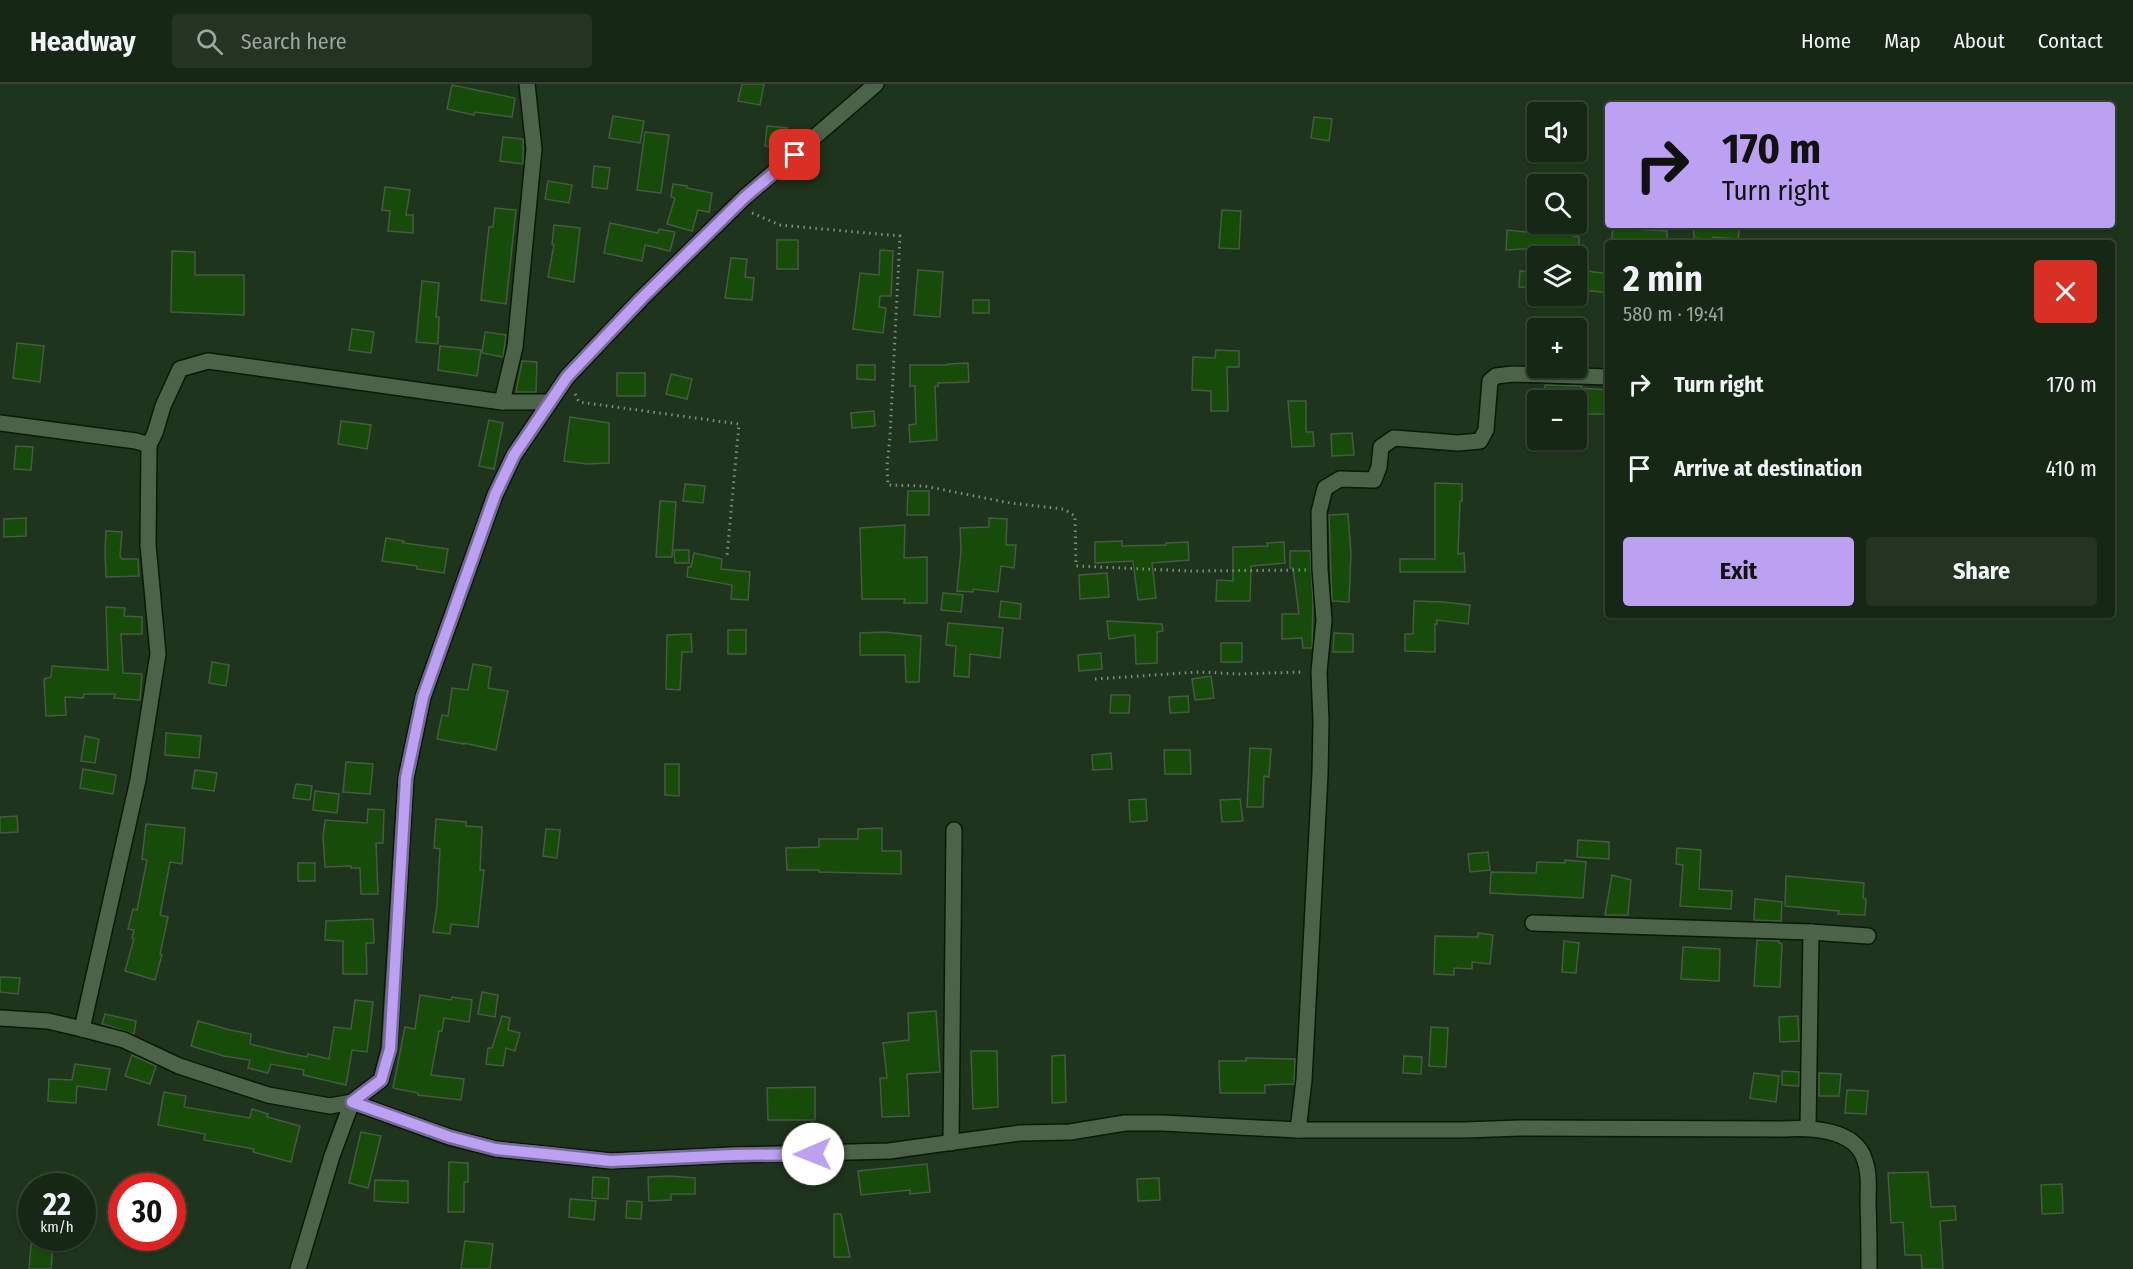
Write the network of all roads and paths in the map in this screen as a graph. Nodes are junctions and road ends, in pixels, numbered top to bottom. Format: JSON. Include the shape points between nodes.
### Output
{"nodes":[{"id":1,"x":527,"y":84,"type":"edge"},
{"id":2,"x":876,"y":84,"type":"edge"},
{"id":3,"x":745,"y":197,"type":"junction"},
{"id":4,"x":567,"y":377,"type":"junction"},
{"id":5,"x":1605,"y":377,"type":"edge"},
{"id":6,"x":502,"y":402,"type":"junction"},
{"id":7,"x":550,"y":402,"type":"junction"},
{"id":8,"x":0,"y":423,"type":"edge"},
{"id":9,"x":149,"y":445,"type":"junction"},
{"id":10,"x":728,"y":556,"type":"dead end"},
{"id":11,"x":1320,"y":569,"type":"junction"},
{"id":12,"x":1320,"y":672,"type":"junction"},
{"id":13,"x":1095,"y":679,"type":"dead end"},
{"id":14,"x":954,"y":830,"type":"dead end"},
{"id":15,"x":1533,"y":922,"type":"dead end"},
{"id":16,"x":1811,"y":932,"type":"junction"},
{"id":17,"x":1868,"y":936,"type":"dead end"},
{"id":18,"x":0,"y":1018,"type":"edge"},
{"id":19,"x":82,"y":1029,"type":"junction"},
{"id":20,"x":352,"y":1102,"type":"junction"},
{"id":21,"x":1808,"y":1127,"type":"junction"},
{"id":22,"x":1298,"y":1130,"type":"junction"},
{"id":23,"x":951,"y":1143,"type":"junction"},
{"id":24,"x":298,"y":1269,"type":"edge"},
{"id":25,"x":1869,"y":1269,"type":"edge"}],
"edges":[{"from":1,"to":6,"type":"street","via":[[534,149],[515,347]]},
{"from":2,"to":3,"type":"street"},
{"from":3,"to":4,"type":"street"},
{"from":3,"to":11,"type":"path","via":[[750,212],[780,225],[900,236],[888,485],[924,486],[1064,509],[1075,516],[1076,566],[1191,571]]},
{"from":4,"to":7,"type":"street"},
{"from":4,"to":10,"type":"path","via":[[579,402],[739,424]]},
{"from":5,"to":11,"type":"street","via":[[1496,376],[1490,381],[1486,430],[1480,441],[1394,438],[1381,447],[1374,480],[1340,479],[1325,488],[1319,512]]},
{"from":6,"to":7,"type":"street"},
{"from":6,"to":9,"type":"street","via":[[208,361],[180,369]]},
{"from":7,"to":20,"type":"street","via":[[514,455],[495,495],[423,697],[406,778],[390,1049],[381,1080]]},
{"from":8,"to":9,"type":"street"},
{"from":9,"to":19,"type":"street","via":[[148,545],[158,654],[138,780]]},
{"from":11,"to":12,"type":"street","via":[[1324,620]]},
{"from":12,"to":13,"type":"path","via":[[1198,672]]},
{"from":12,"to":22,"type":"street","via":[[1320,774]]},
{"from":14,"to":23,"type":"street"},
{"from":15,"to":16,"type":"street"},
{"from":16,"to":17,"type":"street"},
{"from":16,"to":21,"type":"street"},
{"from":18,"to":19,"type":"street","via":[[48,1021]]},
{"from":19,"to":20,"type":"street","via":[[124,1040],[179,1066],[268,1095],[330,1106]]},
{"from":20,"to":23,"type":"street","via":[[496,1149],[611,1161],[889,1151]]},
{"from":20,"to":24,"type":"street"},
{"from":21,"to":22,"type":"street"},
{"from":21,"to":25,"type":"street","via":[[1829,1131],[1854,1143],[1864,1157],[1868,1176]]},
{"from":22,"to":23,"type":"street","via":[[1125,1123]]}]}
